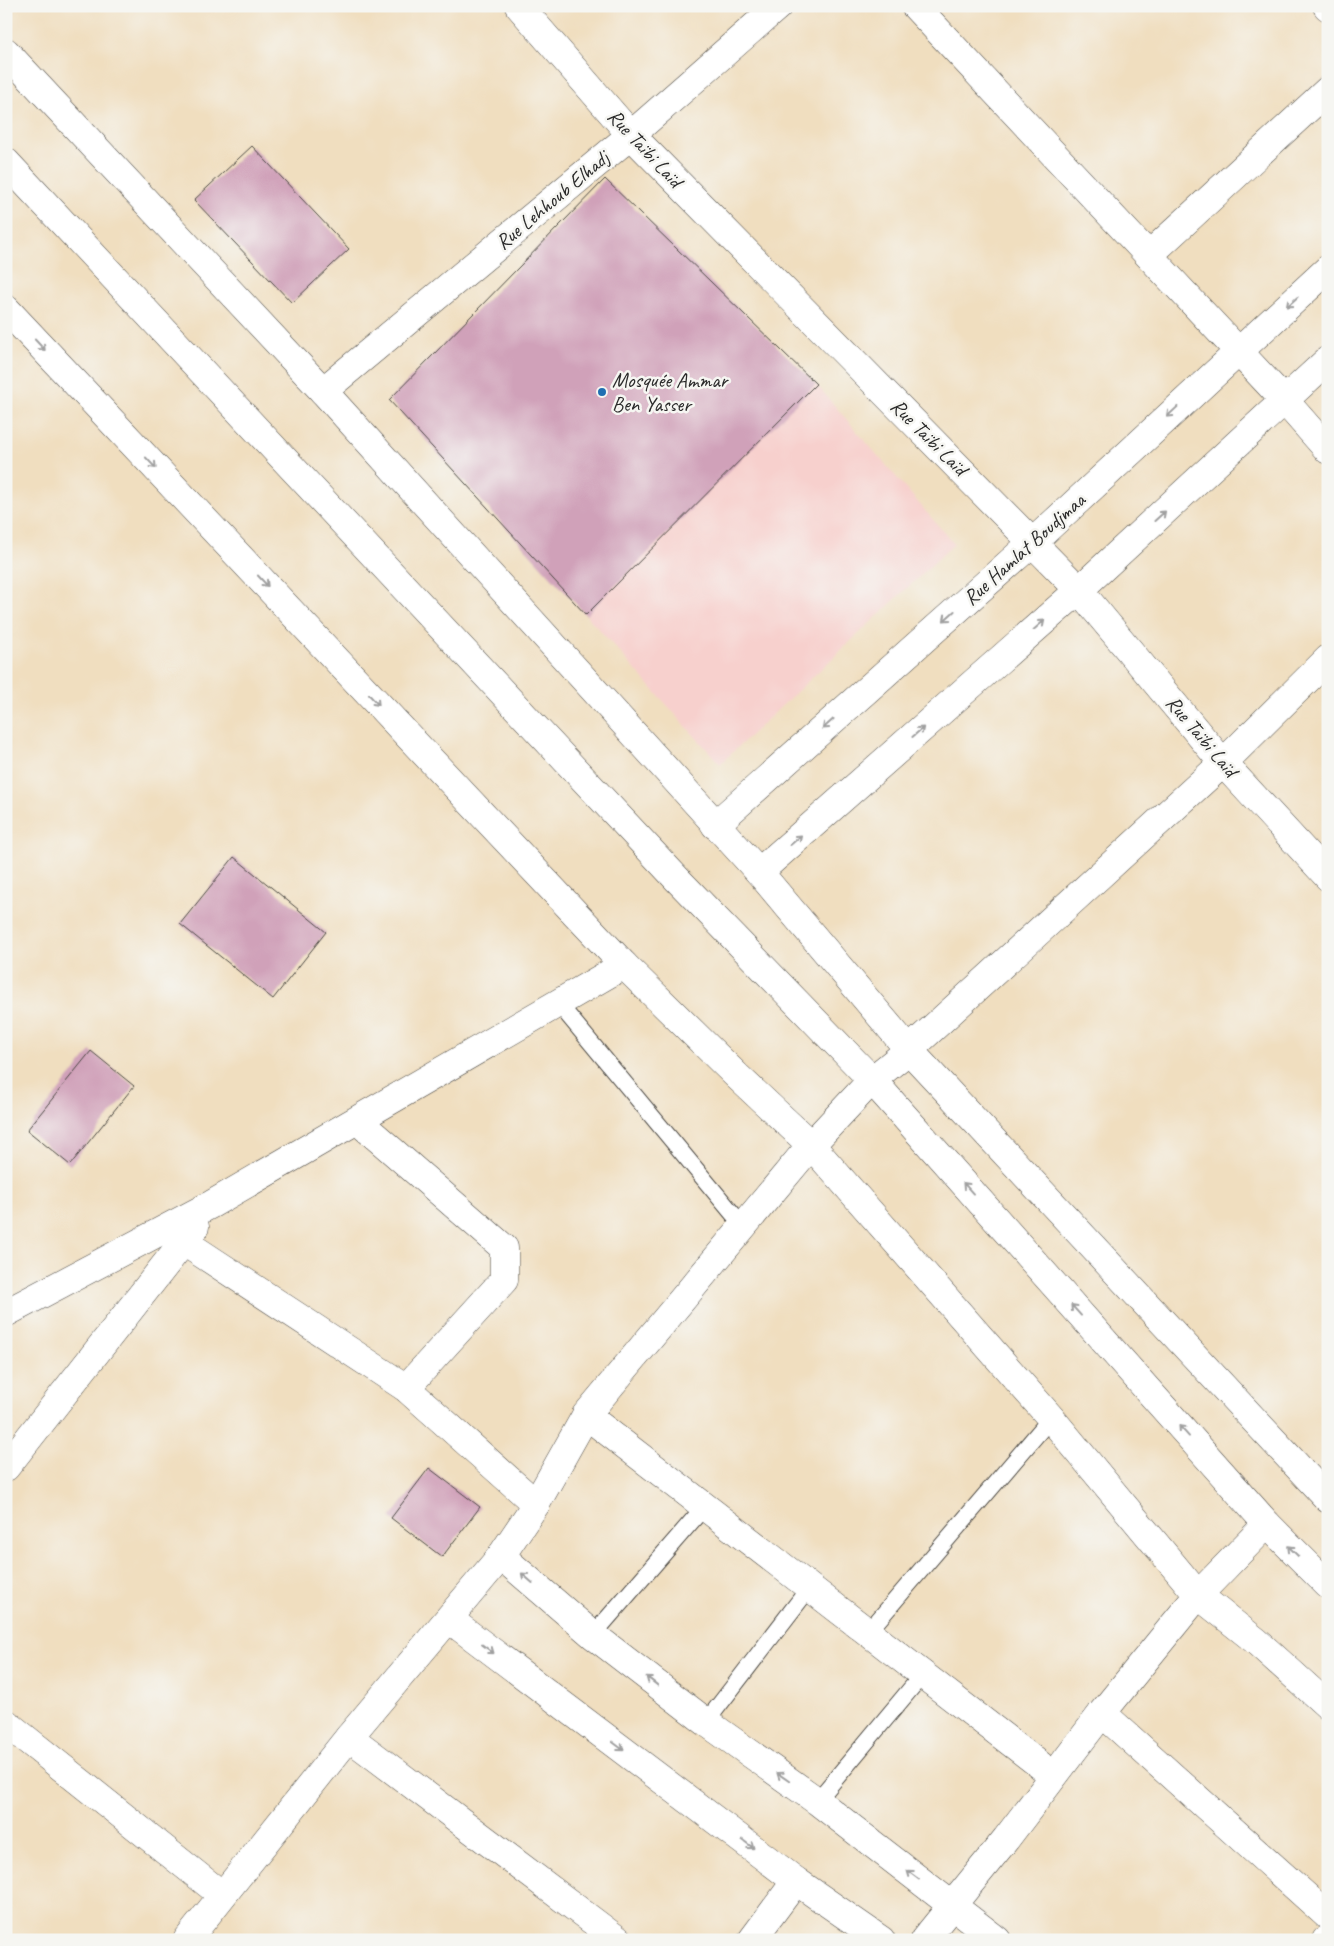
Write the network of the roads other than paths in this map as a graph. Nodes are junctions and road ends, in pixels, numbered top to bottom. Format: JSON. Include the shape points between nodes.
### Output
{"nodes":[{"id":1,"x":519,"y":6,"type":"edge"},
{"id":2,"x":778,"y":6,"type":"edge"},
{"id":3,"x":915,"y":6,"type":"edge"},
{"id":4,"x":6,"y":52,"type":"edge"},
{"id":5,"x":1328,"y":90,"type":"edge"},
{"id":6,"x":631,"y":135,"type":"junction"},
{"id":7,"x":6,"y":162,"type":"edge"},
{"id":8,"x":1149,"y":255,"type":"junction"},
{"id":9,"x":1328,"y":269,"type":"edge"},
{"id":10,"x":6,"y":309,"type":"edge"},
{"id":11,"x":1238,"y":351,"type":"junction"},
{"id":12,"x":1328,"y":360,"type":"edge"},
{"id":13,"x":323,"y":391,"type":"junction"},
{"id":14,"x":1285,"y":401,"type":"junction"},
{"id":15,"x":1328,"y":450,"type":"edge"},
{"id":16,"x":1033,"y":542,"type":"junction"},
{"id":17,"x":1079,"y":590,"type":"junction"},
{"id":18,"x":1328,"y":659,"type":"edge"},
{"id":19,"x":1223,"y":763,"type":"junction"},
{"id":20,"x":715,"y":825,"type":"junction"},
{"id":21,"x":759,"y":872,"type":"junction"},
{"id":22,"x":1328,"y":877,"type":"edge"},
{"id":23,"x":624,"y":964,"type":"junction"},
{"id":24,"x":558,"y":1003,"type":"junction"},
{"id":25,"x":908,"y":1050,"type":"junction"},
{"id":26,"x":872,"y":1080,"type":"junction"},
{"id":27,"x":358,"y":1121,"type":"junction"},
{"id":28,"x":811,"y":1145,"type":"junction"},
{"id":29,"x":212,"y":1204,"type":"junction"},
{"id":30,"x":743,"y":1226,"type":"junction"},
{"id":31,"x":184,"y":1242,"type":"junction"},
{"id":32,"x":6,"y":1313,"type":"edge"},
{"id":33,"x":406,"y":1388,"type":"junction"},
{"id":34,"x":586,"y":1415,"type":"junction"},
{"id":35,"x":1051,"y":1418,"type":"junction"},
{"id":36,"x":6,"y":1466,"type":"edge"},
{"id":37,"x":1328,"y":1499,"type":"edge"},
{"id":38,"x":536,"y":1504,"type":"junction"},
{"id":39,"x":705,"y":1506,"type":"junction"},
{"id":40,"x":1267,"y":1524,"type":"junction"},
{"id":41,"x":502,"y":1556,"type":"junction"},
{"id":42,"x":1328,"y":1585,"type":"edge"},
{"id":43,"x":810,"y":1587,"type":"junction"},
{"id":44,"x":1198,"y":1595,"type":"junction"},
{"id":45,"x":449,"y":1619,"type":"junction"},
{"id":46,"x":868,"y":1632,"type":"junction"},
{"id":47,"x":593,"y":1635,"type":"junction"},
{"id":48,"x":923,"y":1674,"type":"junction"},
{"id":49,"x":1328,"y":1706,"type":"edge"},
{"id":50,"x":1102,"y":1713,"type":"junction"},
{"id":51,"x":706,"y":1722,"type":"junction"},
{"id":52,"x":6,"y":1724,"type":"edge"},
{"id":53,"x":349,"y":1737,"type":"junction"},
{"id":54,"x":1053,"y":1775,"type":"junction"},
{"id":55,"x":817,"y":1801,"type":"junction"},
{"id":56,"x":796,"y":1881,"type":"junction"},
{"id":57,"x":222,"y":1895,"type":"junction"},
{"id":58,"x":952,"y":1904,"type":"junction"},
{"id":59,"x":1328,"y":1916,"type":"edge"},
{"id":60,"x":187,"y":1940,"type":"edge"},
{"id":61,"x":618,"y":1940,"type":"edge"},
{"id":62,"x":752,"y":1940,"type":"edge"},
{"id":63,"x":881,"y":1940,"type":"edge"},
{"id":64,"x":924,"y":1940,"type":"edge"},
{"id":65,"x":997,"y":1940,"type":"edge"}],
"edges":[{"from":1,"to":6,"type":"street","name":"Rue Taïbi Laïd"},
{"from":2,"to":6,"type":"street","name":"Rue Lehhoub Elhadj"},
{"from":3,"to":8,"type":"street"},
{"from":4,"to":13,"type":"street"},
{"from":5,"to":8,"type":"street"},
{"from":6,"to":13,"type":"street","name":"Rue Lehhoub Elhadj"},
{"from":6,"to":16,"type":"street","name":"Rue Taïbi Laïd"},
{"from":7,"to":26,"type":"street","via":[[677,879]]},
{"from":8,"to":11,"type":"street"},
{"from":9,"to":11,"type":"street","name":"Rue Hamlat Boudjmaa","one_way":true},
{"from":10,"to":23,"type":"street","one_way":true},
{"from":11,"to":14,"type":"street"},
{"from":11,"to":16,"type":"street","name":"Rue Hamlat Boudjmaa","one_way":true},
{"from":12,"to":14,"type":"street"},
{"from":13,"to":20,"type":"street"},
{"from":14,"to":15,"type":"street"},
{"from":17,"to":14,"type":"street","one_way":true},
{"from":16,"to":17,"type":"street","name":"Rue Taïbi Laïd"},
{"from":16,"to":20,"type":"street","name":"Rue Hamlat Boudjmaa","one_way":true},
{"from":17,"to":19,"type":"street","name":"Rue Taïbi Laïd"},
{"from":21,"to":17,"type":"street","one_way":true},
{"from":18,"to":19,"type":"street"},
{"from":19,"to":22,"type":"street","name":"Rue Taïbi Laïd"},
{"from":19,"to":25,"type":"street"},
{"from":20,"to":21,"type":"street"},
{"from":21,"to":25,"type":"street"},
{"from":23,"to":24,"type":"street"},
{"from":23,"to":28,"type":"street"},
{"from":24,"to":27,"type":"street"},
{"from":24,"to":30,"type":"lane"},
{"from":25,"to":26,"type":"street"},
{"from":25,"to":37,"type":"street"},
{"from":26,"to":28,"type":"street"},
{"from":40,"to":26,"type":"street","one_way":true},
{"from":27,"to":29,"type":"street"},
{"from":27,"to":33,"type":"street","via":[[504,1248],[504,1280]]},
{"from":28,"to":30,"type":"street"},
{"from":28,"to":35,"type":"street"},
{"from":29,"to":31,"type":"street"},
{"from":29,"to":32,"type":"street"},
{"from":30,"to":34,"type":"street"},
{"from":31,"to":33,"type":"street"},
{"from":31,"to":36,"type":"street"},
{"from":33,"to":38,"type":"street"},
{"from":34,"to":38,"type":"street"},
{"from":34,"to":39,"type":"street"},
{"from":35,"to":44,"type":"street"},
{"from":35,"to":46,"type":"lane"},
{"from":38,"to":41,"type":"street"},
{"from":39,"to":43,"type":"street"},
{"from":39,"to":47,"type":"lane"},
{"from":42,"to":40,"type":"street","one_way":true},
{"from":40,"to":44,"type":"street"},
{"from":41,"to":45,"type":"street"},
{"from":47,"to":41,"type":"street","one_way":true},
{"from":43,"to":46,"type":"street"},
{"from":43,"to":51,"type":"lane"},
{"from":44,"to":49,"type":"street","via":[[1256,1641]]},
{"from":44,"to":50,"type":"street"},
{"from":45,"to":53,"type":"street"},
{"from":45,"to":56,"type":"street","one_way":true},
{"from":46,"to":48,"type":"street"},
{"from":51,"to":47,"type":"street","one_way":true},
{"from":48,"to":54,"type":"street"},
{"from":48,"to":55,"type":"lane"},
{"from":50,"to":54,"type":"street"},
{"from":50,"to":59,"type":"street"},
{"from":55,"to":51,"type":"street","one_way":true},
{"from":52,"to":57,"type":"street"},
{"from":53,"to":57,"type":"street"},
{"from":53,"to":61,"type":"street"},
{"from":54,"to":58,"type":"street"},
{"from":58,"to":55,"type":"street","one_way":true},
{"from":56,"to":62,"type":"street"},
{"from":56,"to":63,"type":"street"},
{"from":57,"to":60,"type":"street"},
{"from":58,"to":64,"type":"street"},
{"from":58,"to":65,"type":"street"}]}
